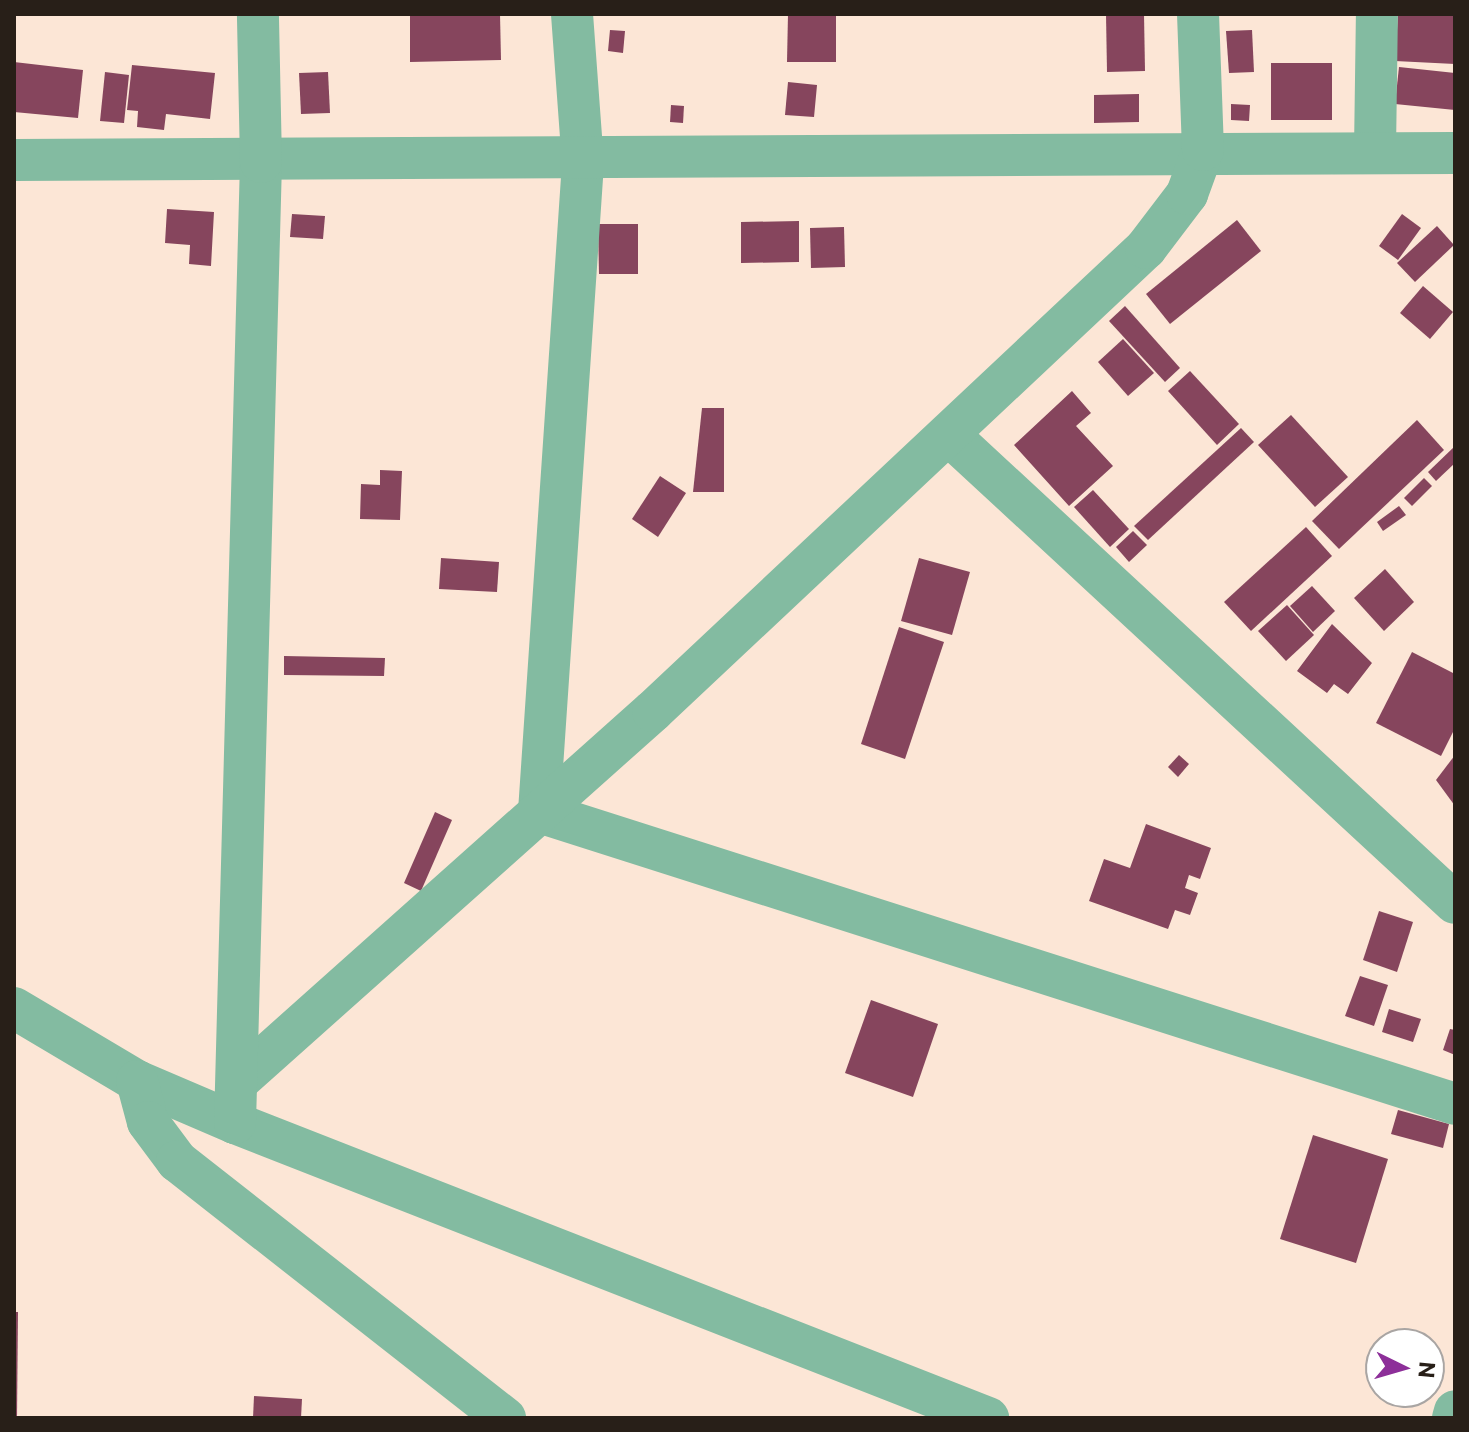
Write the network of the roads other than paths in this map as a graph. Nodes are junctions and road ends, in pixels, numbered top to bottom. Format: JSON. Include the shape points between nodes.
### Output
{"nodes":[{"id":1,"x":258,"y":14,"type":"edge"},
{"id":2,"x":572,"y":14,"type":"edge"},
{"id":3,"x":1198,"y":14,"type":"edge"},
{"id":4,"x":1377,"y":14,"type":"edge"},
{"id":5,"x":1203,"y":150,"type":"junction"},
{"id":6,"x":1375,"y":151,"type":"junction"},
{"id":7,"x":1455,"y":153,"type":"edge"},
{"id":8,"x":14,"y":160,"type":"edge"},
{"id":9,"x":261,"y":162,"type":"junction"},
{"id":10,"x":583,"y":163,"type":"junction"},
{"id":11,"x":949,"y":435,"type":"junction"},
{"id":12,"x":539,"y":812,"type":"junction"},
{"id":13,"x":1455,"y":903,"type":"edge"},
{"id":14,"x":14,"y":1008,"type":"edge"},
{"id":15,"x":137,"y":1081,"type":"junction"},
{"id":16,"x":236,"y":1102,"type":"junction"},
{"id":17,"x":1455,"y":1104,"type":"edge"},
{"id":18,"x":1455,"y":1411,"type":"edge"},
{"id":19,"x":505,"y":1418,"type":"edge"},
{"id":20,"x":988,"y":1418,"type":"edge"},
{"id":21,"x":1453,"y":1418,"type":"edge"}],
"edges":[{"from":1,"to":9,"type":"street"},
{"from":2,"to":10,"type":"street"},
{"from":3,"to":5,"type":"street"},
{"from":4,"to":6,"type":"street"},
{"from":5,"to":6,"type":"street"},
{"from":5,"to":10,"type":"street"},
{"from":5,"to":11,"type":"street","via":[[1187,194],[1146,248]]},
{"from":6,"to":7,"type":"street"},
{"from":8,"to":9,"type":"street"},
{"from":9,"to":10,"type":"street"},
{"from":9,"to":16,"type":"street"},
{"from":10,"to":12,"type":"street"},
{"from":11,"to":12,"type":"street"},
{"from":11,"to":13,"type":"street"},
{"from":12,"to":16,"type":"street"},
{"from":12,"to":17,"type":"street"},
{"from":14,"to":15,"type":"street"},
{"from":15,"to":16,"type":"street"},
{"from":15,"to":19,"type":"street","via":[[148,1122],[177,1161]]},
{"from":16,"to":20,"type":"street"},
{"from":18,"to":21,"type":"street"}]}
